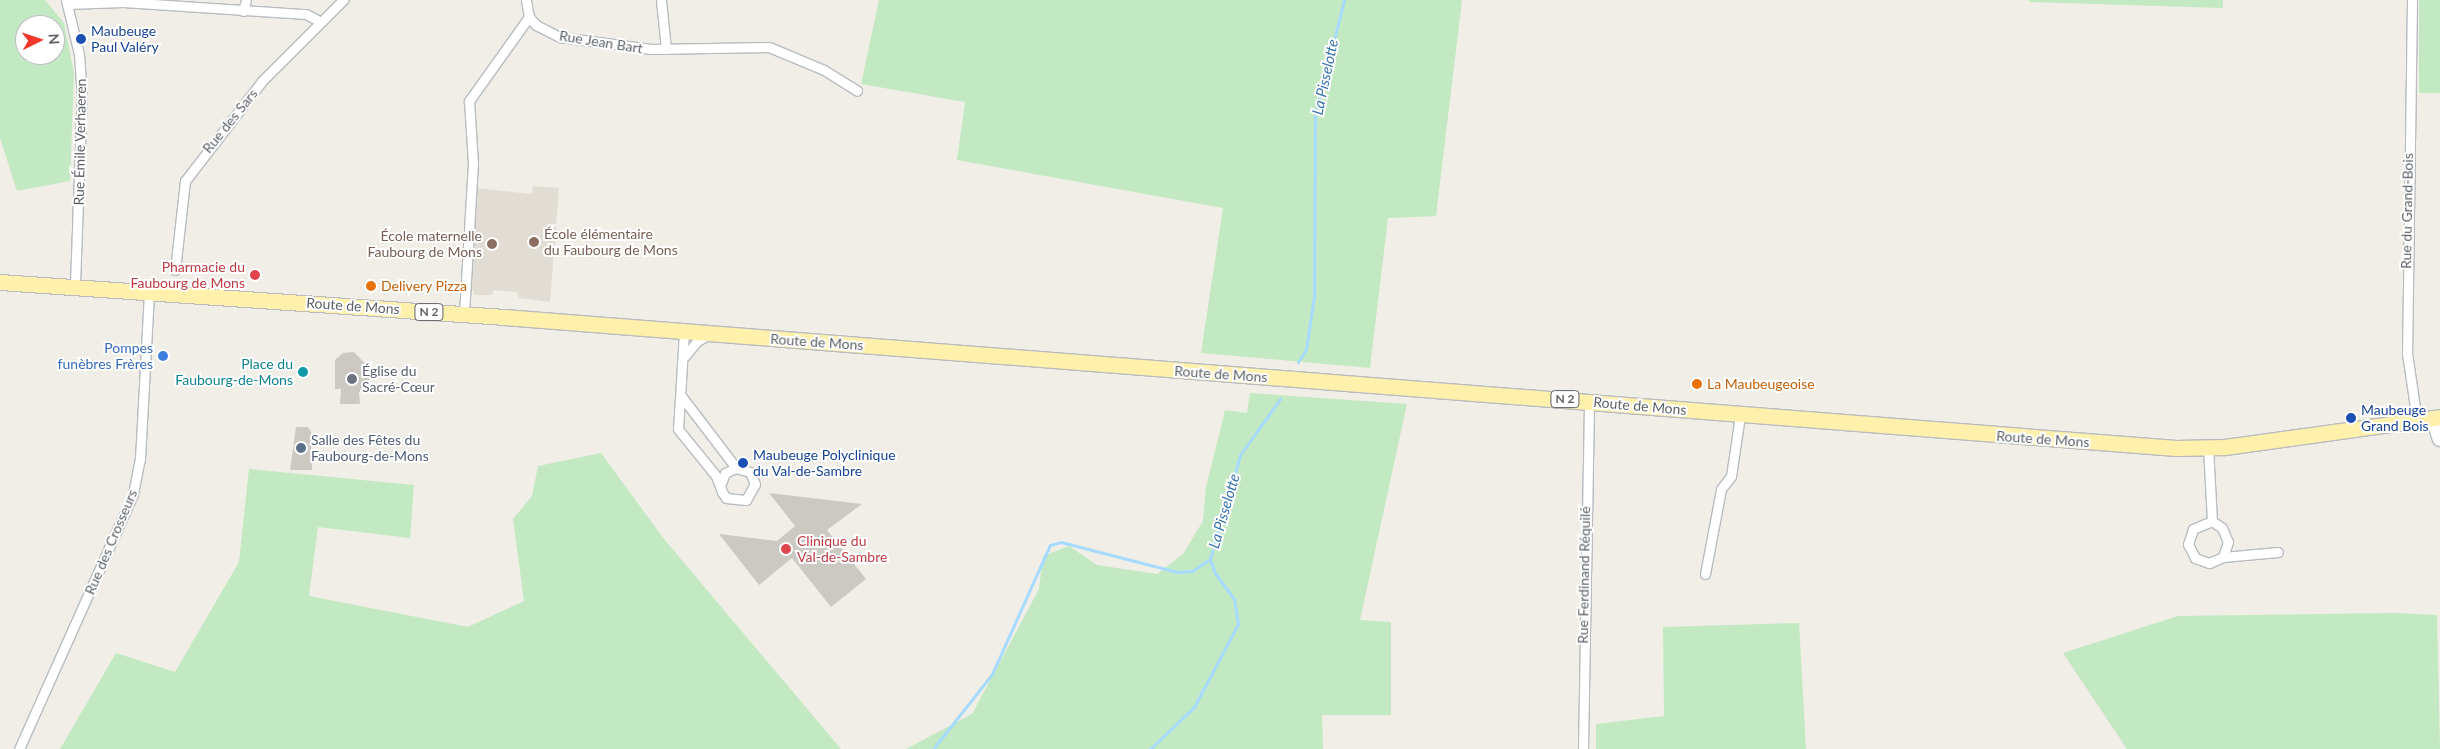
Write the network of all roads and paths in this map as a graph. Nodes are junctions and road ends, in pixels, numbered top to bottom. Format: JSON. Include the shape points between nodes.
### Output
{"nodes":[{"id":1,"x":246,"y":0,"type":"edge"},
{"id":2,"x":343,"y":0,"type":"edge"},
{"id":3,"x":526,"y":0,"type":"edge"},
{"id":4,"x":661,"y":0,"type":"edge"},
{"id":5,"x":2412,"y":0,"type":"edge"},
{"id":6,"x":123,"y":1,"type":"edge"},
{"id":7,"x":66,"y":2,"type":"edge"},
{"id":8,"x":243,"y":11,"type":"junction"},
{"id":9,"x":529,"y":17,"type":"junction"},
{"id":10,"x":321,"y":22,"type":"junction"},
{"id":11,"x":666,"y":49,"type":"junction"},
{"id":12,"x":857,"y":91,"type":"dead end"},
{"id":13,"x":175,"y":270,"type":"dead end"},
{"id":14,"x":0,"y":282,"type":"edge"},
{"id":15,"x":76,"y":285,"type":"junction"},
{"id":16,"x":149,"y":291,"type":"junction"},
{"id":17,"x":464,"y":314,"type":"junction"},
{"id":18,"x":684,"y":332,"type":"junction"},
{"id":19,"x":711,"y":334,"type":"junction"},
{"id":20,"x":685,"y":356,"type":"junction"},
{"id":21,"x":682,"y":396,"type":"junction"},
{"id":22,"x":1589,"y":401,"type":"junction"},
{"id":23,"x":1740,"y":416,"type":"junction"},
{"id":24,"x":2437,"y":418,"type":"edge"},
{"id":25,"x":2418,"y":421,"type":"junction"},
{"id":26,"x":2440,"y":439,"type":"edge"},
{"id":27,"x":2208,"y":447,"type":"junction"},
{"id":28,"x":736,"y":468,"type":"junction"},
{"id":29,"x":720,"y":486,"type":"junction"},
{"id":30,"x":2212,"y":521,"type":"junction"},
{"id":31,"x":2278,"y":552,"type":"dead end"},
{"id":32,"x":2223,"y":557,"type":"junction"},
{"id":33,"x":1705,"y":574,"type":"dead end"},
{"id":34,"x":19,"y":749,"type":"edge"},
{"id":35,"x":1583,"y":749,"type":"edge"}],
"edges":[{"from":1,"to":8,"type":"street"},
{"from":2,"to":10,"type":"street","name":"Rue des Sars"},
{"from":3,"to":9,"type":"street"},
{"from":4,"to":11,"type":"street"},
{"from":5,"to":25,"type":"street","name":"Rue du Grand-Bois","via":[[2407,353]]},
{"from":6,"to":7,"type":"street"},
{"from":6,"to":8,"type":"street"},
{"from":7,"to":15,"type":"street","name":"Rue Émile Verhaeren","via":[[79,54],[82,93]]},
{"from":8,"to":10,"type":"street","via":[[306,14]]},
{"from":9,"to":11,"type":"street","name":"Rue Jean Bart","via":[[536,25],[560,37]]},
{"from":9,"to":17,"type":"street","via":[[469,101],[473,164]]},
{"from":10,"to":13,"type":"street","name":"Rue des Sars","via":[[262,81],[184,181]]},
{"from":11,"to":12,"type":"street","name":"Rue Jean Bart","via":[[768,47],[824,70]]},
{"from":14,"to":15,"type":"main road","name":"Route de Mons","number":"N 2"},
{"from":15,"to":16,"type":"main road","name":"Route de Mons","number":"N 2"},
{"from":16,"to":17,"type":"main road","name":"Route de Mons","number":"N 2"},
{"from":16,"to":34,"type":"street","name":"Rue des Crosseurs","via":[[140,459],[133,494]]},
{"from":17,"to":18,"type":"main road","name":"Route de Mons","number":"N 2"},
{"from":18,"to":19,"type":"main road","name":"Route de Mons","number":"N 2"},
{"from":18,"to":20,"type":"street"},
{"from":19,"to":20,"type":"street","via":[[697,341]]},
{"from":19,"to":22,"type":"main road","name":"Route de Mons","number":"N 2"},
{"from":20,"to":21,"type":"street"},
{"from":21,"to":28,"type":"street"},
{"from":21,"to":29,"type":"street","via":[[677,415],[678,429]]},
{"from":22,"to":23,"type":"main road","name":"Route de Mons","number":"N 2"},
{"from":22,"to":35,"type":"street","name":"Rue Ferdinand Réquilé"},
{"from":23,"to":27,"type":"main road","name":"Route de Mons","number":"N 2","via":[[2176,448]]},
{"from":23,"to":33,"type":"street","via":[[1731,476],[1721,489]]},
{"from":24,"to":25,"type":"main road","name":"Route de Mons","number":"N 2"},
{"from":24,"to":26,"type":"street"},
{"from":25,"to":27,"type":"main road","name":"Route de Mons","number":"N 2"},
{"from":27,"to":30,"type":"street"},
{"from":28,"to":29,"type":"street","via":[[725,473]]},
{"from":28,"to":29,"type":"street","via":[[754,477],[751,496],[732,501]]},
{"from":30,"to":32,"type":"street","via":[[2222,528],[2228,542]]},
{"from":30,"to":32,"type":"street","via":[[2193,529],[2188,544],[2195,558],[2202,561],[2209,563]]},
{"from":31,"to":32,"type":"street"}]}
